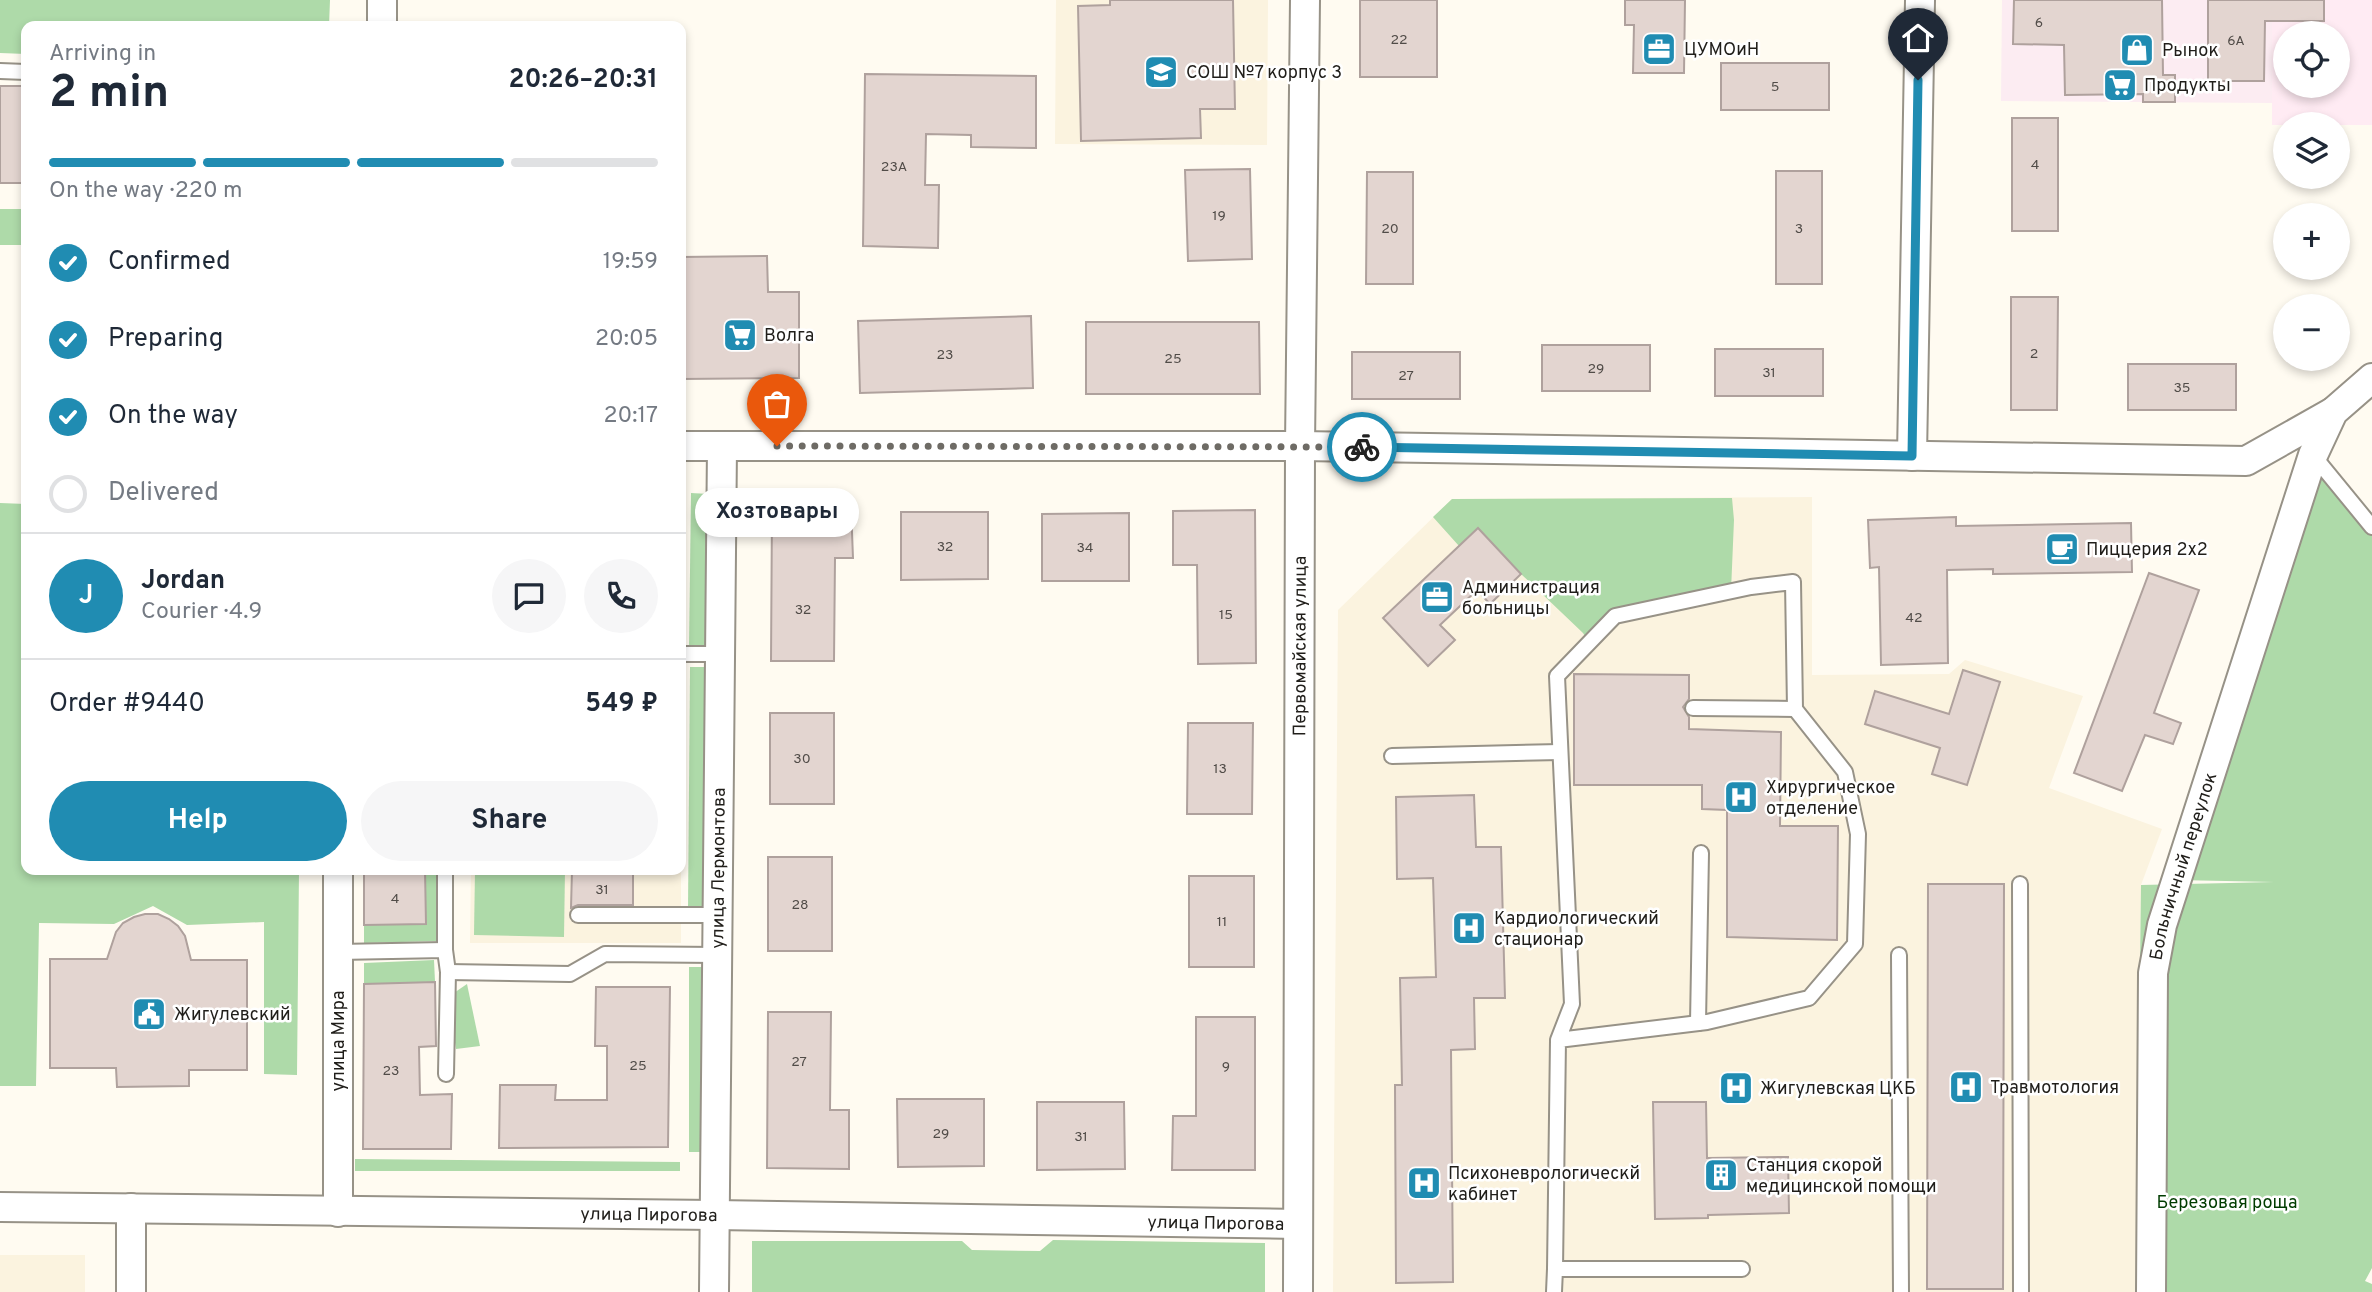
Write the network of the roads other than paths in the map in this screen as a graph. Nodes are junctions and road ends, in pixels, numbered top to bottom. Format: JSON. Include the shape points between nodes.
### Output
{"nodes":[{"id":1,"x":382,"y":0,"type":"edge"},
{"id":2,"x":1305,"y":0,"type":"edge"},
{"id":3,"x":1920,"y":0,"type":"edge"},
{"id":4,"x":382,"y":21,"type":"edge"},
{"id":5,"x":0,"y":71,"type":"edge"},
{"id":6,"x":21,"y":72,"type":"edge"},
{"id":7,"x":2372,"y":379,"type":"edge"},
{"id":8,"x":2333,"y":412,"type":"junction"},
{"id":9,"x":686,"y":446,"type":"edge"},
{"id":10,"x":722,"y":446,"type":"junction"},
{"id":11,"x":1300,"y":446,"type":"junction"},
{"id":12,"x":2312,"y":455,"type":"junction"},
{"id":13,"x":1912,"y":456,"type":"junction"},
{"id":14,"x":2372,"y":527,"type":"edge"},
{"id":15,"x":686,"y":654,"type":"edge"},
{"id":16,"x":720,"y":654,"type":"junction"},
{"id":17,"x":1693,"y":708,"type":"dead end"},
{"id":18,"x":1795,"y":709,"type":"junction"},
{"id":19,"x":1560,"y":752,"type":"junction"},
{"id":20,"x":1392,"y":757,"type":"dead end"},
{"id":21,"x":1701,"y":853,"type":"dead end"},
{"id":22,"x":338,"y":875,"type":"edge"},
{"id":23,"x":445,"y":875,"type":"edge"},
{"id":24,"x":2020,"y":884,"type":"dead end"},
{"id":25,"x":578,"y":915,"type":"dead end"},
{"id":26,"x":718,"y":915,"type":"junction"},
{"id":27,"x":445,"y":950,"type":"junction"},
{"id":28,"x":338,"y":952,"type":"junction"},
{"id":29,"x":717,"y":955,"type":"junction"},
{"id":30,"x":1899,"y":955,"type":"dead end"},
{"id":31,"x":448,"y":972,"type":"junction"},
{"id":32,"x":1698,"y":1023,"type":"junction"},
{"id":33,"x":1558,"y":1040,"type":"junction"},
{"id":34,"x":446,"y":1074,"type":"dead end"},
{"id":35,"x":0,"y":1207,"type":"edge"},
{"id":36,"x":131,"y":1209,"type":"junction"},
{"id":37,"x":338,"y":1212,"type":"junction"},
{"id":38,"x":715,"y":1214,"type":"junction"},
{"id":39,"x":1298,"y":1224,"type":"junction"},
{"id":40,"x":1555,"y":1269,"type":"junction"},
{"id":41,"x":1742,"y":1269,"type":"dead end"},
{"id":42,"x":131,"y":1292,"type":"edge"},
{"id":43,"x":714,"y":1292,"type":"edge"},
{"id":44,"x":1298,"y":1292,"type":"edge"},
{"id":45,"x":1554,"y":1292,"type":"edge"},
{"id":46,"x":1900,"y":1292,"type":"edge"},
{"id":47,"x":2021,"y":1292,"type":"edge"},
{"id":48,"x":2151,"y":1292,"type":"edge"}],
"edges":[{"from":1,"to":4,"type":"street"},
{"from":2,"to":11,"type":"street","name":"Первомайская улица"},
{"from":3,"to":13,"type":"street"},
{"from":5,"to":6,"type":"lane"},
{"from":7,"to":8,"type":"street"},
{"from":8,"to":12,"type":"street","name":"Больничный переулок"},
{"from":8,"to":13,"type":"street","via":[[2246,461]]},
{"from":9,"to":10,"type":"street"},
{"from":10,"to":11,"type":"street"},
{"from":10,"to":16,"type":"street","name":"улица Лермонтова"},
{"from":11,"to":13,"type":"street"},
{"from":11,"to":39,"type":"street","name":"Первомайская улица"},
{"from":12,"to":14,"type":"lane"},
{"from":12,"to":48,"type":"street","name":"Больничный переулок","via":[[2166,914],[2153,973]]},
{"from":15,"to":16,"type":"lane"},
{"from":16,"to":26,"type":"street","name":"улица Лермонтова"},
{"from":17,"to":18,"type":"lane"},
{"from":18,"to":19,"type":"lane","via":[[1793,582],[1751,587],[1615,616],[1557,676]]},
{"from":18,"to":32,"type":"lane","via":[[1844,772],[1858,834],[1855,944],[1809,998]]},
{"from":19,"to":20,"type":"lane"},
{"from":19,"to":33,"type":"lane","via":[[1572,1004]]},
{"from":21,"to":32,"type":"lane"},
{"from":22,"to":28,"type":"street","name":"улица Мира"},
{"from":23,"to":27,"type":"lane"},
{"from":24,"to":47,"type":"lane"},
{"from":25,"to":26,"type":"lane"},
{"from":26,"to":29,"type":"street","name":"улица Лермонтова"},
{"from":27,"to":28,"type":"lane"},
{"from":27,"to":31,"type":"lane"},
{"from":28,"to":37,"type":"street","name":"улица Мира"},
{"from":29,"to":31,"type":"lane","via":[[605,954],[570,974]]},
{"from":29,"to":38,"type":"street","name":"улица Лермонтова"},
{"from":30,"to":46,"type":"lane"},
{"from":31,"to":34,"type":"lane"},
{"from":32,"to":33,"type":"lane"},
{"from":33,"to":40,"type":"lane"},
{"from":35,"to":36,"type":"street","name":"улица Пирогова"},
{"from":36,"to":37,"type":"street","name":"улица Пирогова"},
{"from":36,"to":42,"type":"street"},
{"from":37,"to":38,"type":"street","name":"улица Пирогова"},
{"from":38,"to":39,"type":"street","name":"улица Пирогова"},
{"from":38,"to":43,"type":"street","name":"улица Лермонтова"},
{"from":39,"to":44,"type":"street","name":"Первомайская улица"},
{"from":40,"to":41,"type":"lane"},
{"from":40,"to":45,"type":"lane"}]}
